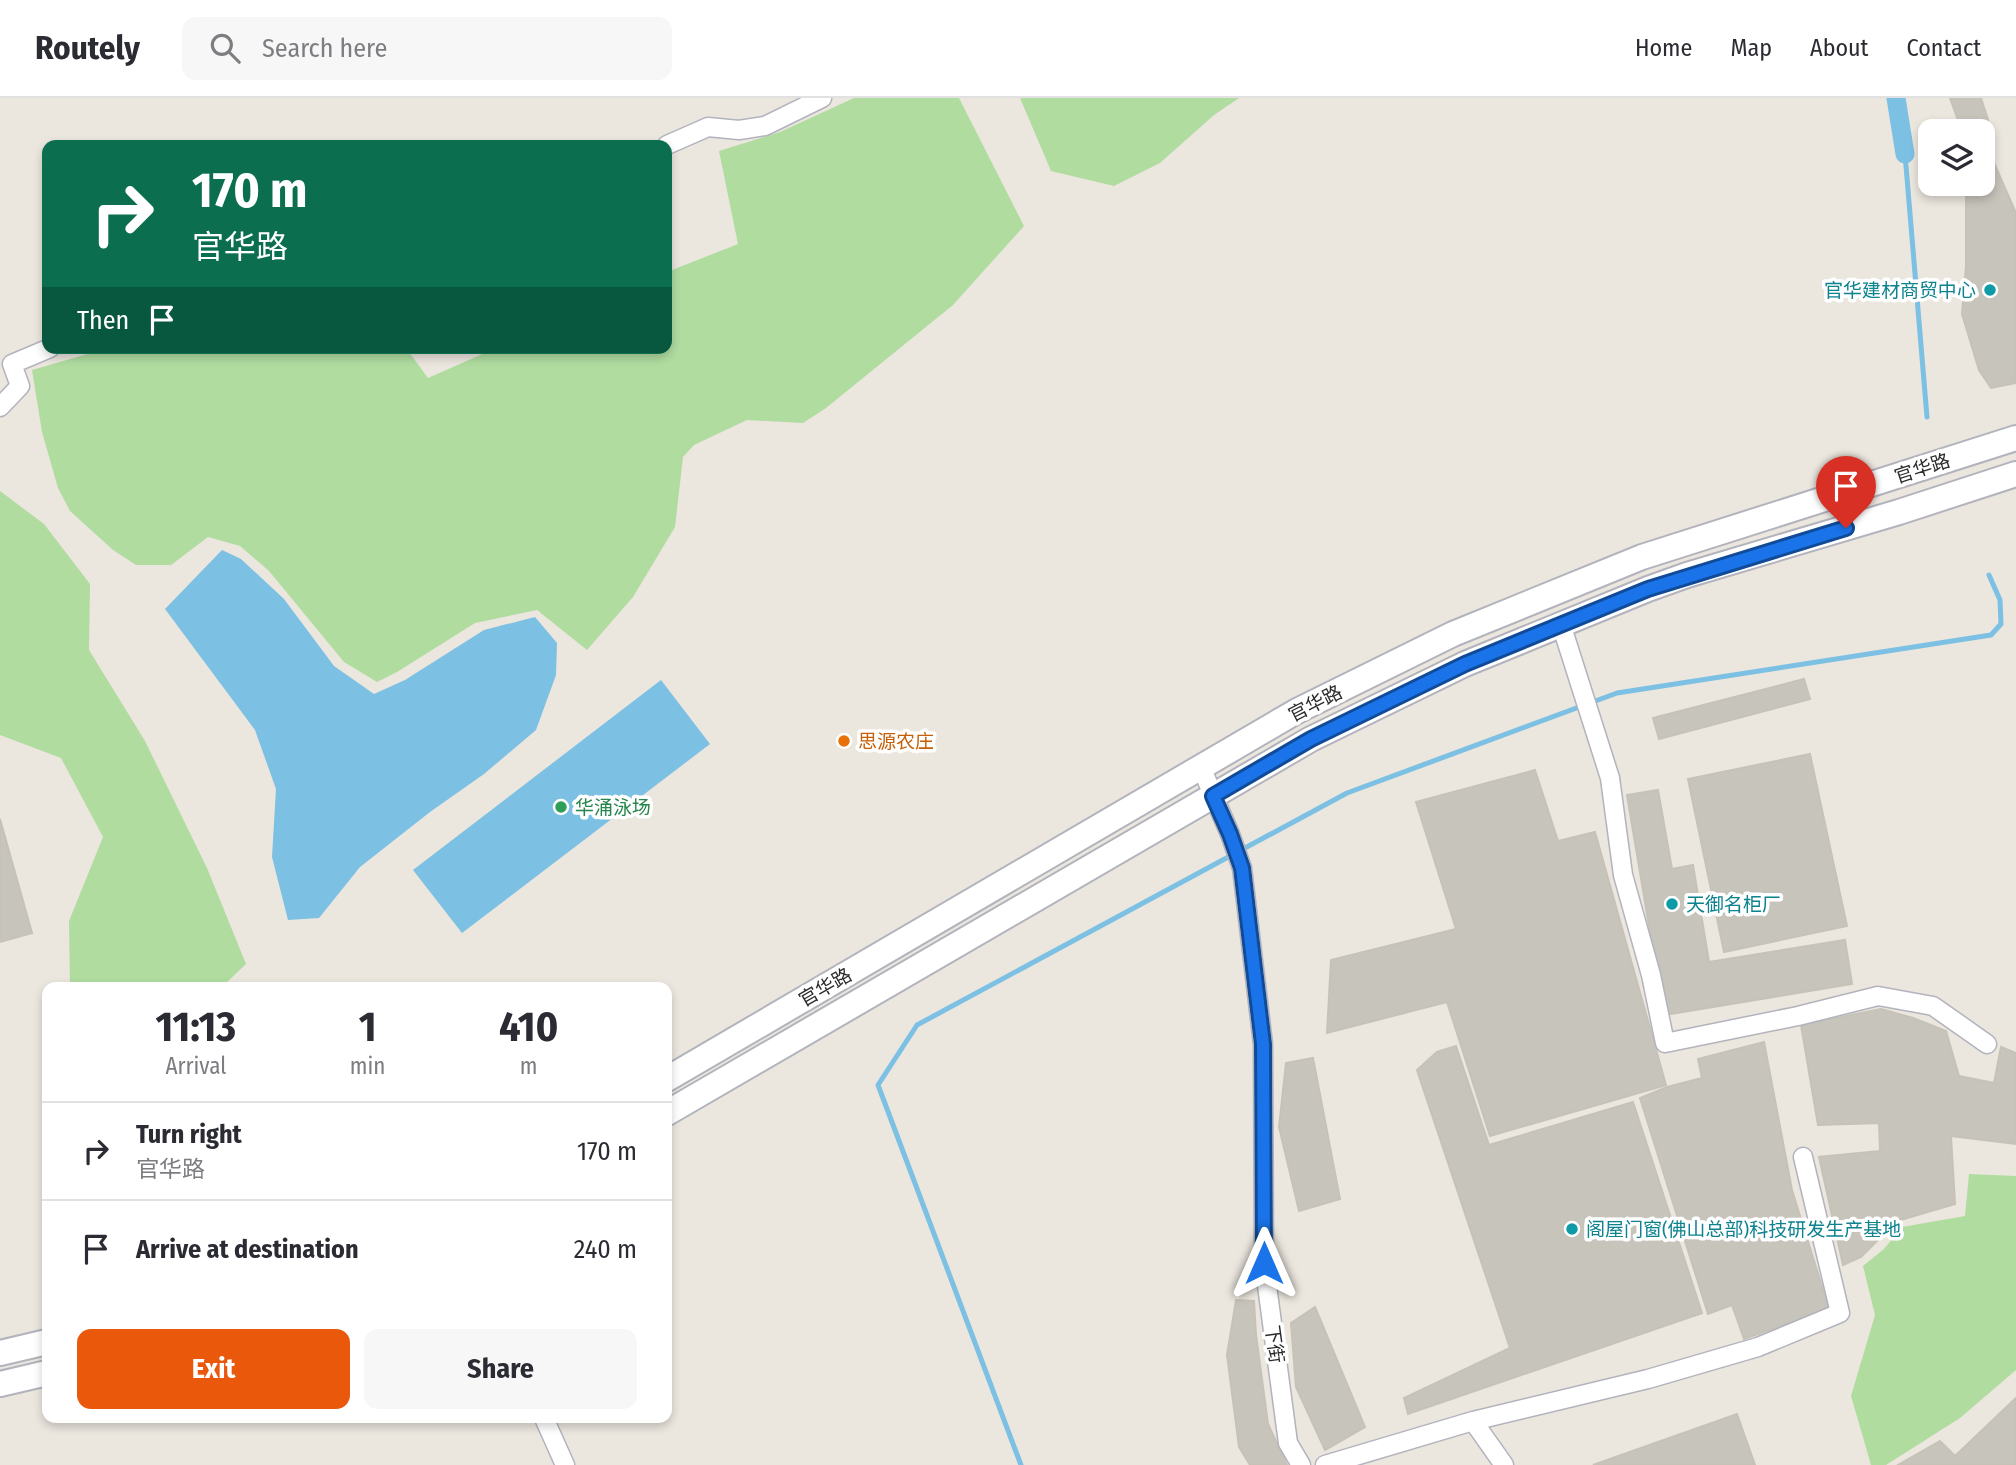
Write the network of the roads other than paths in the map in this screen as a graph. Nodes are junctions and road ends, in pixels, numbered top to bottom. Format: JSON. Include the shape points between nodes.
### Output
{"nodes":[{"id":1,"x":821,"y":98,"type":"edge"},
{"id":2,"x":672,"y":143,"type":"edge"},
{"id":3,"x":42,"y":351,"type":"edge"},
{"id":4,"x":0,"y":407,"type":"edge"},
{"id":5,"x":2016,"y":439,"type":"edge"},
{"id":6,"x":2016,"y":474,"type":"edge"},
{"id":7,"x":1562,"y":624,"type":"junction"},
{"id":8,"x":1201,"y":767,"type":"junction"},
{"id":9,"x":1213,"y":796,"type":"junction"},
{"id":10,"x":1987,"y":1044,"type":"dead end"},
{"id":11,"x":672,"y":1076,"type":"edge"},
{"id":12,"x":672,"y":1110,"type":"edge"},
{"id":13,"x":1803,"y":1157,"type":"dead end"},
{"id":14,"x":42,"y":1343,"type":"edge"},
{"id":15,"x":0,"y":1353,"type":"edge"},
{"id":16,"x":42,"y":1374,"type":"edge"},
{"id":17,"x":0,"y":1384,"type":"edge"},
{"id":18,"x":1473,"y":1421,"type":"junction"},
{"id":19,"x":546,"y":1423,"type":"edge"},
{"id":20,"x":565,"y":1465,"type":"edge"},
{"id":21,"x":1301,"y":1465,"type":"edge"},
{"id":22,"x":1325,"y":1465,"type":"edge"},
{"id":23,"x":1504,"y":1465,"type":"edge"}],
"edges":[{"from":1,"to":2,"type":"street","via":[[765,126],[739,130],[708,127]]},
{"from":3,"to":4,"type":"street","via":[[12,364],[20,386]]},
{"from":5,"to":8,"type":"main road","name":"官华路","via":[[1617,568],[1441,640],[1297,711]]},
{"from":6,"to":7,"type":"main road","name":"官华路","via":[[1686,576]]},
{"from":7,"to":9,"type":"main road","name":"官华路","via":[[1465,664],[1311,739]]},
{"from":7,"to":10,"type":"street","via":[[1610,778],[1623,874],[1665,1043],[1878,996],[1933,1006]]},
{"from":8,"to":9,"type":"street","name":"下街"},
{"from":8,"to":11,"type":"main road","name":"官华路"},
{"from":9,"to":12,"type":"main road","name":"官华路"},
{"from":9,"to":21,"type":"street","name":"下街","via":[[1242,868],[1263,1044],[1264,1263],[1288,1443]]},
{"from":13,"to":18,"type":"street","via":[[1840,1314],[1758,1348]]},
{"from":14,"to":15,"type":"main road"},
{"from":16,"to":17,"type":"main road"},
{"from":18,"to":22,"type":"street"},
{"from":18,"to":23,"type":"street"},
{"from":19,"to":20,"type":"street"}]}
